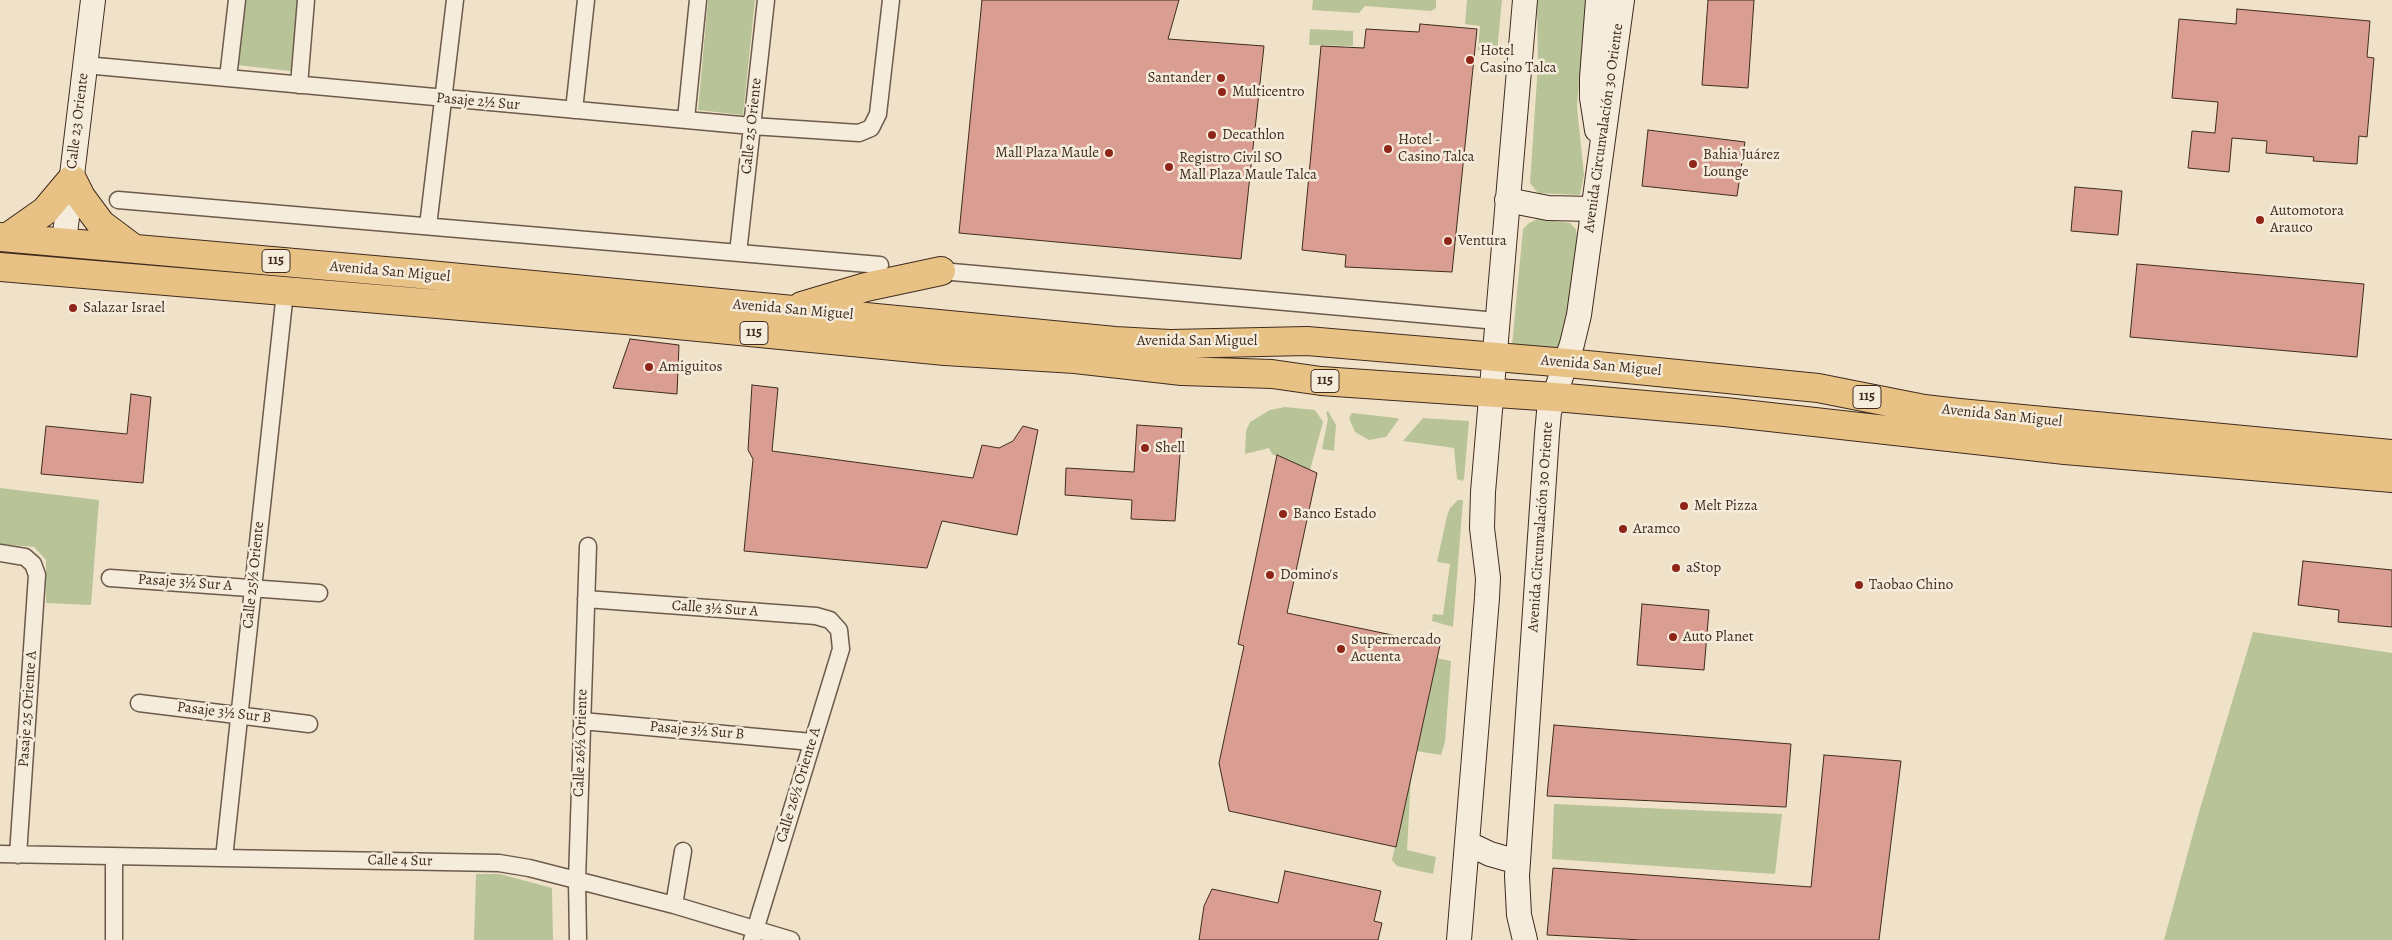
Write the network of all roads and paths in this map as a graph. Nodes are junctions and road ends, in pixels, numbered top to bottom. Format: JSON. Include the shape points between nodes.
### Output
{"nodes":[{"id":1,"x":93,"y":0,"type":"edge"},
{"id":2,"x":237,"y":0,"type":"edge"},
{"id":3,"x":306,"y":0,"type":"edge"},
{"id":4,"x":455,"y":0,"type":"edge"},
{"id":5,"x":586,"y":0,"type":"edge"},
{"id":6,"x":698,"y":0,"type":"edge"},
{"id":7,"x":766,"y":0,"type":"edge"},
{"id":8,"x":891,"y":0,"type":"edge"},
{"id":9,"x":1525,"y":0,"type":"edge"},
{"id":10,"x":1598,"y":0,"type":"edge"},
{"id":11,"x":1622,"y":0,"type":"edge"},
{"id":12,"x":85,"y":64,"type":"junction"},
{"id":13,"x":228,"y":78,"type":"junction"},
{"id":14,"x":299,"y":85,"type":"junction"},
{"id":15,"x":443,"y":99,"type":"junction"},
{"id":16,"x":574,"y":110,"type":"junction"},
{"id":17,"x":686,"y":119,"type":"junction"},
{"id":18,"x":752,"y":126,"type":"junction"},
{"id":19,"x":1602,"y":146,"type":"junction"},
{"id":20,"x":72,"y":179,"type":"junction"},
{"id":21,"x":118,"y":200,"type":"dead end"},
{"id":22,"x":1507,"y":200,"type":"junction"},
{"id":23,"x":1592,"y":209,"type":"junction"},
{"id":24,"x":428,"y":226,"type":"junction"},
{"id":25,"x":4,"y":237,"type":"edge"},
{"id":26,"x":64,"y":242,"type":"junction"},
{"id":27,"x":133,"y":248,"type":"junction"},
{"id":28,"x":738,"y":253,"type":"junction"},
{"id":29,"x":880,"y":265,"type":"dead end"},
{"id":30,"x":10,"y":268,"type":"edge"},
{"id":31,"x":941,"y":271,"type":"joint"},
{"id":32,"x":110,"y":276,"type":"junction"},
{"id":33,"x":285,"y":292,"type":"junction"},
{"id":34,"x":788,"y":310,"type":"junction"},
{"id":35,"x":1497,"y":321,"type":"junction"},
{"id":36,"x":1494,"y":357,"type":"junction"},
{"id":37,"x":1566,"y":363,"type":"junction"},
{"id":38,"x":1491,"y":393,"type":"junction"},
{"id":39,"x":1556,"y":397,"type":"junction"},
{"id":40,"x":2392,"y":454,"type":"edge"},
{"id":41,"x":2392,"y":478,"type":"edge"},
{"id":42,"x":588,"y":546,"type":"dead end"},
{"id":43,"x":0,"y":553,"type":"edge"},
{"id":44,"x":110,"y":578,"type":"dead end"},
{"id":45,"x":253,"y":588,"type":"junction"},
{"id":46,"x":319,"y":593,"type":"dead end"},
{"id":47,"x":586,"y":599,"type":"junction"},
{"id":48,"x":839,"y":630,"type":"joint"},
{"id":49,"x":139,"y":703,"type":"dead end"},
{"id":50,"x":239,"y":715,"type":"junction"},
{"id":51,"x":582,"y":721,"type":"junction"},
{"id":52,"x":309,"y":724,"type":"dead end"},
{"id":53,"x":812,"y":742,"type":"junction"},
{"id":54,"x":1468,"y":841,"type":"junction"},
{"id":55,"x":683,"y":851,"type":"dead end"},
{"id":56,"x":0,"y":854,"type":"edge"},
{"id":57,"x":18,"y":855,"type":"junction"},
{"id":58,"x":114,"y":857,"type":"junction"},
{"id":59,"x":224,"y":858,"type":"junction"},
{"id":60,"x":1518,"y":862,"type":"junction"},
{"id":61,"x":577,"y":880,"type":"junction"},
{"id":62,"x":674,"y":905,"type":"junction"},
{"id":63,"x":753,"y":934,"type":"edge"},
{"id":64,"x":114,"y":940,"type":"edge"},
{"id":65,"x":578,"y":940,"type":"edge"},
{"id":66,"x":791,"y":940,"type":"edge"},
{"id":67,"x":1459,"y":940,"type":"edge"},
{"id":68,"x":1525,"y":940,"type":"edge"}],
"edges":[{"from":1,"to":12,"type":"main road","name":"Calle 23 Oriente"},
{"from":2,"to":13,"type":"street"},
{"from":3,"to":14,"type":"street"},
{"from":4,"to":15,"type":"street"},
{"from":5,"to":16,"type":"street"},
{"from":6,"to":17,"type":"street"},
{"from":7,"to":18,"type":"street","name":"Calle 25 Oriente"},
{"from":8,"to":18,"type":"street","name":"Pasaje 2½ Sur","via":[[878,114],[871,128],[859,133]]},
{"from":9,"to":22,"type":"main road"},
{"from":10,"to":19,"type":"main road","via":[[1592,98]]},
{"from":11,"to":19,"type":"main road","name":"Avenida Circunvalación 30 Oriente"},
{"from":12,"to":13,"type":"street","name":"Pasaje 2½ Sur"},
{"from":12,"to":20,"type":"main road","name":"Calle 23 Oriente"},
{"from":13,"to":14,"type":"street","name":"Pasaje 2½ Sur"},
{"from":14,"to":15,"type":"street","name":"Pasaje 2½ Sur"},
{"from":15,"to":16,"type":"street","name":"Pasaje 2½ Sur"},
{"from":15,"to":24,"type":"street"},
{"from":16,"to":17,"type":"street","name":"Pasaje 2½ Sur"},
{"from":17,"to":18,"type":"street","name":"Pasaje 2½ Sur"},
{"from":18,"to":28,"type":"street","name":"Calle 25 Oriente"},
{"from":19,"to":23,"type":"main road","name":"Avenida Circunvalación 30 Oriente"},
{"from":20,"to":25,"type":"highway","via":[[45,211]]},
{"from":20,"to":26,"type":"main road","name":"Calle 23 Oriente"},
{"from":20,"to":27,"type":"highway","via":[[101,224]]},
{"from":21,"to":24,"type":"street"},
{"from":22,"to":23,"type":"main road","via":[[1548,208]]},
{"from":22,"to":35,"type":"main road"},
{"from":23,"to":37,"type":"main road","name":"Avenida Circunvalación 30 Oriente","via":[[1579,315]]},
{"from":24,"to":28,"type":"street"},
{"from":25,"to":26,"type":"highway","name":"Avenida San Miguel","number":"115"},
{"from":26,"to":27,"type":"highway","name":"Avenida San Miguel","number":"115"},
{"from":26,"to":30,"type":"highway"},
{"from":26,"to":32,"type":"highway","via":[[89,264]]},
{"from":27,"to":34,"type":"highway","name":"Avenida San Miguel","number":"115"},
{"from":28,"to":29,"type":"street"},
{"from":30,"to":32,"type":"highway","name":"Avenida San Miguel","number":"115"},
{"from":31,"to":34,"type":"highway","via":[[866,287]]},
{"from":31,"to":35,"type":"street"},
{"from":32,"to":33,"type":"highway","name":"Avenida San Miguel","number":"115"},
{"from":33,"to":38,"type":"highway","name":"Avenida San Miguel","number":"115","via":[[945,351],[1075,359],[1182,371],[1272,374],[1321,381]]},
{"from":33,"to":45,"type":"street","name":"Calle 25½ Oriente"},
{"from":34,"to":36,"type":"highway","name":"Avenida San Miguel","number":"115","via":[[1142,343],[1307,340]]},
{"from":35,"to":36,"type":"main road"},
{"from":36,"to":37,"type":"highway","name":"Avenida San Miguel","number":"115"},
{"from":36,"to":38,"type":"main road"},
{"from":37,"to":39,"type":"main road","name":"Avenida Circunvalación 30 Oriente"},
{"from":37,"to":40,"type":"highway","name":"Avenida San Miguel","number":"115","via":[[1818,388],[1959,413]]},
{"from":38,"to":39,"type":"highway","name":"Avenida San Miguel","number":"115"},
{"from":38,"to":54,"type":"main road","via":[[1482,510],[1487,598]]},
{"from":39,"to":41,"type":"highway","name":"Avenida San Miguel","number":"115","via":[[1725,412],[2065,450]]},
{"from":39,"to":60,"type":"main road","name":"Avenida Circunvalación 30 Oriente","via":[[1549,412],[1547,434]]},
{"from":42,"to":47,"type":"street","name":"Calle 26½ Oriente"},
{"from":43,"to":57,"type":"street","name":"Pasaje 25 Oriente A","via":[[25,557],[33,564],[37,581]]},
{"from":44,"to":45,"type":"street","name":"Pasaje 3½ Sur A"},
{"from":45,"to":46,"type":"street","name":"Pasaje 3½ Sur A"},
{"from":45,"to":50,"type":"street","name":"Calle 25½ Oriente"},
{"from":47,"to":48,"type":"street","name":"Calle 3½ Sur A","via":[[816,616],[830,620]]},
{"from":47,"to":51,"type":"street","name":"Calle 26½ Oriente"},
{"from":48,"to":53,"type":"street","name":"Calle 26½ Oriente A","via":[[841,649]]},
{"from":49,"to":50,"type":"street","name":"Pasaje 3½ Sur B"},
{"from":50,"to":52,"type":"street","name":"Pasaje 3½ Sur B"},
{"from":50,"to":59,"type":"street","name":"Calle 25½ Oriente"},
{"from":51,"to":53,"type":"street","name":"Pasaje 3½ Sur B"},
{"from":51,"to":61,"type":"street","name":"Calle 26½ Oriente"},
{"from":53,"to":63,"type":"street","name":"Calle 26½ Oriente A"},
{"from":54,"to":60,"type":"main road","via":[[1490,854]]},
{"from":54,"to":67,"type":"main road"},
{"from":55,"to":62,"type":"street"},
{"from":56,"to":57,"type":"street","name":"Calle 4 Sur"},
{"from":57,"to":58,"type":"street","name":"Calle 4 Sur"},
{"from":58,"to":59,"type":"street","name":"Calle 4 Sur"},
{"from":58,"to":64,"type":"street"},
{"from":59,"to":61,"type":"street","name":"Calle 4 Sur","via":[[480,862],[529,868]]},
{"from":60,"to":68,"type":"main road","name":"Avenida Circunvalación 30 Oriente","via":[[1517,891]]},
{"from":61,"to":62,"type":"street","name":"Calle 4 Sur"},
{"from":61,"to":65,"type":"street","name":"Calle 26½ Oriente"},
{"from":62,"to":63,"type":"street","name":"Calle 4 Sur"},
{"from":63,"to":66,"type":"street","name":"Calle 4 Sur"}]}
